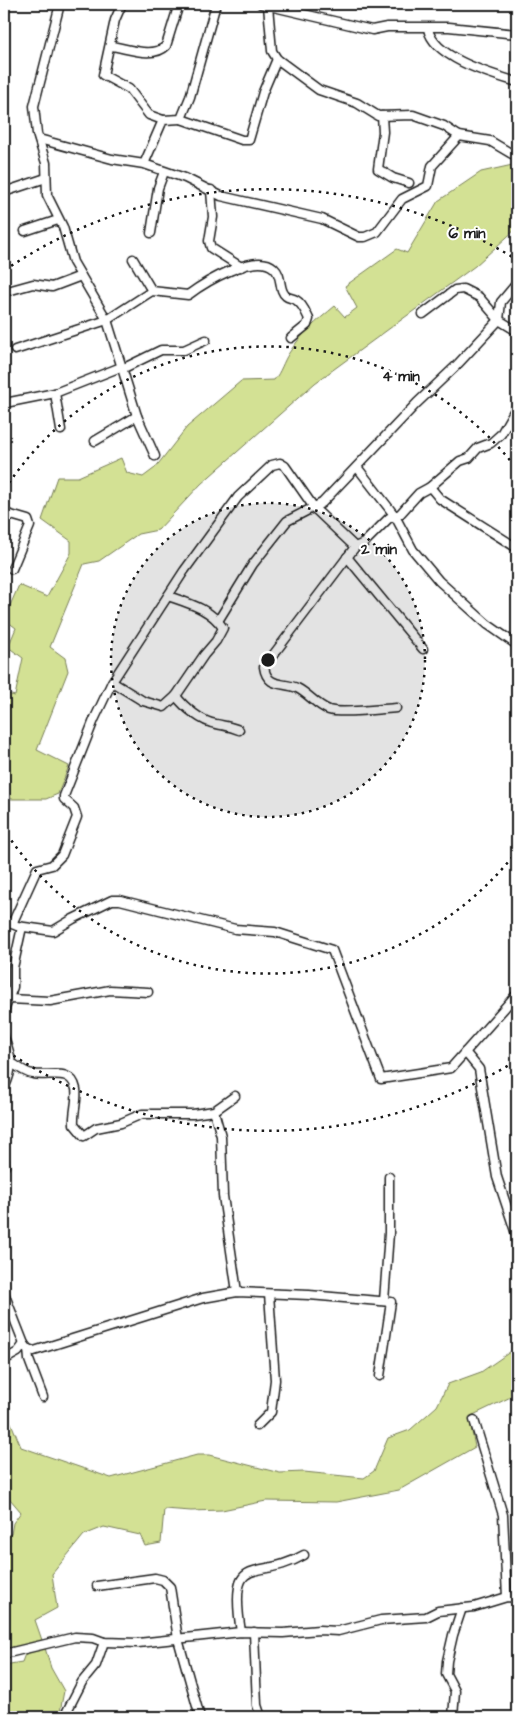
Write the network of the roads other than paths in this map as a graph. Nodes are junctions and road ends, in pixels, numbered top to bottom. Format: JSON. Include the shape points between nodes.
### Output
{"nodes":[{"id":1,"x":60,"y":4,"type":"edge"},
{"id":2,"x":122,"y":4,"type":"edge"},
{"id":3,"x":179,"y":4,"type":"edge"},
{"id":4,"x":216,"y":4,"type":"edge"},
{"id":5,"x":264,"y":5,"type":"edge"},
{"id":6,"x":428,"y":29,"type":"junction"},
{"id":7,"x":517,"y":34,"type":"edge"},
{"id":8,"x":111,"y":46,"type":"junction"},
{"id":9,"x":277,"y":58,"type":"junction"},
{"id":10,"x":517,"y":82,"type":"edge"},
{"id":11,"x":382,"y":116,"type":"junction"},
{"id":12,"x":181,"y":119,"type":"junction"},
{"id":13,"x":163,"y":120,"type":"junction"},
{"id":14,"x":459,"y":136,"type":"junction"},
{"id":15,"x":39,"y":139,"type":"junction"},
{"id":16,"x":512,"y":154,"type":"dead end"},
{"id":17,"x":144,"y":164,"type":"junction"},
{"id":18,"x":164,"y":172,"type":"junction"},
{"id":19,"x":46,"y":178,"type":"junction"},
{"id":20,"x":409,"y":182,"type":"dead end"},
{"id":21,"x":211,"y":190,"type":"junction"},
{"id":22,"x":4,"y":192,"type":"edge"},
{"id":23,"x":58,"y":220,"type":"junction"},
{"id":24,"x":25,"y":231,"type":"dead end"},
{"id":25,"x":151,"y":232,"type":"dead end"},
{"id":26,"x":134,"y":258,"type":"dead end"},
{"id":27,"x":241,"y":267,"type":"junction"},
{"id":28,"x":81,"y":276,"type":"junction"},
{"id":29,"x":517,"y":283,"type":"edge"},
{"id":30,"x":152,"y":291,"type":"junction"},
{"id":31,"x":4,"y":292,"type":"edge"},
{"id":32,"x":423,"y":314,"type":"dead end"},
{"id":33,"x":106,"y":320,"type":"junction"},
{"id":34,"x":498,"y":320,"type":"junction"},
{"id":35,"x":517,"y":331,"type":"edge"},
{"id":36,"x":291,"y":338,"type":"dead end"},
{"id":37,"x":206,"y":340,"type":"dead end"},
{"id":38,"x":15,"y":350,"type":"dead end"},
{"id":39,"x":121,"y":368,"type":"junction"},
{"id":40,"x":55,"y":393,"type":"junction"},
{"id":41,"x":10,"y":402,"type":"dead end"},
{"id":42,"x":517,"y":406,"type":"edge"},
{"id":43,"x":137,"y":416,"type":"junction"},
{"id":44,"x":61,"y":430,"type":"dead end"},
{"id":45,"x":95,"y":441,"type":"dead end"},
{"id":46,"x":154,"y":456,"type":"dead end"},
{"id":47,"x":358,"y":467,"type":"junction"},
{"id":48,"x":430,"y":487,"type":"junction"},
{"id":49,"x":315,"y":509,"type":"junction"},
{"id":50,"x":4,"y":513,"type":"edge"},
{"id":51,"x":395,"y":516,"type":"junction"},
{"id":52,"x":355,"y":547,"type":"junction"},
{"id":53,"x":517,"y":548,"type":"edge"},
{"id":54,"x":347,"y":557,"type":"junction"},
{"id":55,"x":12,"y":570,"type":"dead end"},
{"id":56,"x":168,"y":596,"type":"junction"},
{"id":57,"x":218,"y":621,"type":"junction"},
{"id":58,"x":517,"y":645,"type":"edge"},
{"id":59,"x":424,"y":649,"type":"dead end"},
{"id":60,"x":112,"y":682,"type":"junction"},
{"id":61,"x":176,"y":696,"type":"junction"},
{"id":62,"x":396,"y":708,"type":"dead end"},
{"id":63,"x":239,"y":730,"type":"dead end"},
{"id":64,"x":4,"y":920,"type":"edge"},
{"id":65,"x":12,"y":924,"type":"junction"},
{"id":66,"x":22,"y":927,"type":"junction"},
{"id":67,"x":148,"y":992,"type":"dead end"},
{"id":68,"x":517,"y":994,"type":"edge"},
{"id":69,"x":9,"y":999,"type":"junction"},
{"id":70,"x":4,"y":1011,"type":"edge"},
{"id":71,"x":4,"y":1037,"type":"edge"},
{"id":72,"x":466,"y":1052,"type":"junction"},
{"id":73,"x":12,"y":1063,"type":"junction"},
{"id":74,"x":4,"y":1088,"type":"edge"},
{"id":75,"x":235,"y":1096,"type":"dead end"},
{"id":76,"x":214,"y":1111,"type":"junction"},
{"id":77,"x":389,"y":1177,"type":"dead end"},
{"id":78,"x":517,"y":1237,"type":"edge"},
{"id":79,"x":237,"y":1292,"type":"junction"},
{"id":80,"x":4,"y":1293,"type":"edge"},
{"id":81,"x":269,"y":1294,"type":"junction"},
{"id":82,"x":384,"y":1301,"type":"junction"},
{"id":83,"x":26,"y":1347,"type":"junction"},
{"id":84,"x":4,"y":1360,"type":"edge"},
{"id":85,"x":380,"y":1376,"type":"dead end"},
{"id":86,"x":43,"y":1397,"type":"dead end"},
{"id":87,"x":474,"y":1420,"type":"dead end"},
{"id":88,"x":257,"y":1426,"type":"dead end"},
{"id":89,"x":304,"y":1555,"type":"dead end"},
{"id":90,"x":97,"y":1586,"type":"dead end"},
{"id":91,"x":508,"y":1597,"type":"junction"},
{"id":92,"x":517,"y":1598,"type":"edge"},
{"id":93,"x":462,"y":1608,"type":"junction"},
{"id":94,"x":240,"y":1632,"type":"junction"},
{"id":95,"x":254,"y":1632,"type":"junction"},
{"id":96,"x":178,"y":1639,"type":"junction"},
{"id":97,"x":104,"y":1642,"type":"junction"},
{"id":98,"x":4,"y":1654,"type":"edge"},
{"id":99,"x":64,"y":1717,"type":"edge"},
{"id":100,"x":200,"y":1717,"type":"edge"},
{"id":101,"x":261,"y":1717,"type":"edge"},
{"id":102,"x":453,"y":1717,"type":"edge"}],
"edges":[{"from":1,"to":15,"type":"street","via":[[34,106]]},
{"from":2,"to":8,"type":"street","via":[[115,20]]},
{"from":3,"to":8,"type":"street","via":[[166,46],[162,49],[149,52]]},
{"from":4,"to":12,"type":"street"},
{"from":5,"to":6,"type":"street","via":[[372,30],[387,27]]},
{"from":5,"to":9,"type":"street","via":[[272,51]]},
{"from":6,"to":7,"type":"street","via":[[449,27]]},
{"from":6,"to":10,"type":"street","via":[[429,36],[439,46],[463,62]]},
{"from":8,"to":13,"type":"street","via":[[103,75],[129,89],[149,115]]},
{"from":9,"to":11,"type":"street","via":[[319,90],[358,102],[370,112]]},
{"from":9,"to":12,"type":"street","via":[[249,140]]},
{"from":11,"to":14,"type":"street","via":[[413,114],[444,126]]},
{"from":11,"to":20,"type":"street","via":[[378,169]]},
{"from":12,"to":13,"type":"street"},
{"from":13,"to":17,"type":"street"},
{"from":14,"to":16,"type":"street","via":[[490,141]]},
{"from":14,"to":21,"type":"street","via":[[432,166],[428,186],[405,196],[377,232],[365,237],[349,234],[322,219],[221,196]]},
{"from":15,"to":17,"type":"street","via":[[112,159]]},
{"from":15,"to":19,"type":"street","via":[[46,163]]},
{"from":17,"to":18,"type":"street"},
{"from":18,"to":21,"type":"street"},
{"from":18,"to":25,"type":"street"},
{"from":19,"to":22,"type":"street"},
{"from":19,"to":23,"type":"street","via":[[49,203]]},
{"from":21,"to":27,"type":"street","via":[[213,217],[208,241],[211,248]]},
{"from":23,"to":24,"type":"street"},
{"from":23,"to":28,"type":"street"},
{"from":26,"to":30,"type":"street"},
{"from":27,"to":30,"type":"street","via":[[188,295]]},
{"from":27,"to":36,"type":"street","via":[[252,262],[270,264],[280,276],[286,297],[300,303],[309,319]]},
{"from":28,"to":31,"type":"street","via":[[52,287],[33,284]]},
{"from":28,"to":33,"type":"street"},
{"from":29,"to":34,"type":"street","via":[[501,302]]},
{"from":30,"to":33,"type":"street"},
{"from":32,"to":34,"type":"street","via":[[456,290],[463,289],[479,297]]},
{"from":33,"to":38,"type":"street"},
{"from":33,"to":39,"type":"street"},
{"from":34,"to":35,"type":"street"},
{"from":34,"to":47,"type":"street"},
{"from":37,"to":39,"type":"street","via":[[184,350],[162,350]]},
{"from":39,"to":40,"type":"street"},
{"from":39,"to":43,"type":"street"},
{"from":40,"to":41,"type":"street"},
{"from":40,"to":44,"type":"street"},
{"from":42,"to":48,"type":"street","via":[[502,434],[478,448]]},
{"from":43,"to":45,"type":"street"},
{"from":43,"to":46,"type":"street"},
{"from":47,"to":49,"type":"street"},
{"from":47,"to":51,"type":"street"},
{"from":48,"to":51,"type":"street"},
{"from":48,"to":53,"type":"street","via":[[440,499]]},
{"from":49,"to":52,"type":"street"},
{"from":49,"to":56,"type":"street","via":[[285,466],[272,465],[238,497]]},
{"from":49,"to":57,"type":"street","via":[[287,521],[253,564]]},
{"from":50,"to":55,"type":"street","via":[[28,520],[30,526]]},
{"from":51,"to":52,"type":"street"},
{"from":51,"to":58,"type":"street","via":[[413,550],[439,581],[487,624]]},
{"from":52,"to":54,"type":"street"},
{"from":54,"to":59,"type":"street"},
{"from":54,"to":62,"type":"street","via":[[270,658],[264,667],[265,674],[274,684],[295,688],[331,710]]},
{"from":56,"to":57,"type":"street","via":[[198,607]]},
{"from":56,"to":60,"type":"street"},
{"from":57,"to":61,"type":"street","via":[[223,628],[220,635]]},
{"from":60,"to":61,"type":"street","via":[[143,701],[164,707]]},
{"from":60,"to":65,"type":"street","via":[[64,796],[77,817],[64,852],[52,864],[37,869]]},
{"from":61,"to":63,"type":"street","via":[[207,721]]},
{"from":64,"to":65,"type":"street"},
{"from":65,"to":66,"type":"street"},
{"from":66,"to":69,"type":"street"},
{"from":66,"to":72,"type":"street","via":[[56,931],[74,918],[112,900],[120,900],[235,929],[275,932],[332,950],[381,1079],[451,1068]]},
{"from":67,"to":69,"type":"street","via":[[110,990],[50,1001]]},
{"from":68,"to":72,"type":"street"},
{"from":69,"to":70,"type":"street"},
{"from":71,"to":73,"type":"street"},
{"from":72,"to":78,"type":"street","via":[[479,1069],[497,1177]]},
{"from":73,"to":74,"type":"street"},
{"from":73,"to":76,"type":"street","via":[[33,1075],[55,1073],[70,1080],[76,1090],[74,1124],[84,1136],[96,1128],[122,1123],[142,1114]]},
{"from":75,"to":76,"type":"street"},
{"from":76,"to":79,"type":"street","via":[[220,1136],[222,1188]]},
{"from":77,"to":82,"type":"street"},
{"from":79,"to":81,"type":"street"},
{"from":79,"to":83,"type":"street","via":[[203,1298],[34,1351]]},
{"from":80,"to":83,"type":"street"},
{"from":81,"to":82,"type":"street"},
{"from":81,"to":88,"type":"street","via":[[275,1380],[271,1412]]},
{"from":82,"to":85,"type":"street","via":[[391,1302]]},
{"from":83,"to":84,"type":"street"},
{"from":83,"to":86,"type":"street"},
{"from":87,"to":91,"type":"street","via":[[502,1514]]},
{"from":89,"to":94,"type":"street","via":[[292,1562],[255,1569],[245,1575],[238,1585],[236,1602]]},
{"from":90,"to":96,"type":"street","via":[[155,1578],[163,1580],[170,1587]]},
{"from":91,"to":92,"type":"street"},
{"from":91,"to":93,"type":"street"},
{"from":93,"to":95,"type":"street","via":[[438,1611],[426,1617],[382,1620],[338,1631]]},
{"from":93,"to":102,"type":"street","via":[[447,1661],[446,1674],[455,1691]]},
{"from":94,"to":95,"type":"street"},
{"from":94,"to":96,"type":"street"},
{"from":95,"to":101,"type":"street","via":[[257,1705]]},
{"from":96,"to":97,"type":"street","via":[[138,1644]]},
{"from":96,"to":100,"type":"street"},
{"from":97,"to":98,"type":"street","via":[[75,1637]]},
{"from":97,"to":99,"type":"street","via":[[96,1665],[82,1682]]}]}
